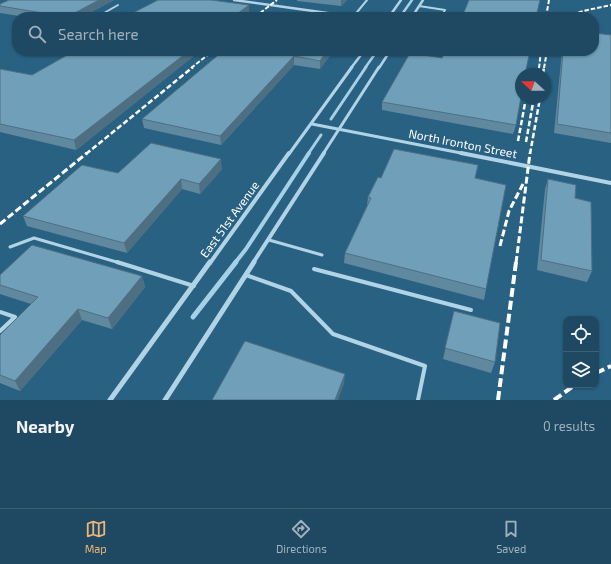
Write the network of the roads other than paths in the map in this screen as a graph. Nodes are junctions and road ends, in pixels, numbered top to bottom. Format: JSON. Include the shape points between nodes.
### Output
{"nodes":[{"id":1,"x":234,"y":0,"type":"edge"},
{"id":2,"x":367,"y":0,"type":"edge"},
{"id":3,"x":401,"y":0,"type":"edge"},
{"id":4,"x":423,"y":0,"type":"edge"},
{"id":5,"x":249,"y":1,"type":"edge"},
{"id":6,"x":118,"y":5,"type":"dead end"},
{"id":7,"x":419,"y":6,"type":"junction"},
{"id":8,"x":106,"y":12,"type":"edge"},
{"id":9,"x":321,"y":12,"type":"edge"},
{"id":10,"x":358,"y":12,"type":"edge"},
{"id":11,"x":393,"y":12,"type":"edge"},
{"id":12,"x":415,"y":12,"type":"edge"},
{"id":13,"x":443,"y":12,"type":"edge"},
{"id":14,"x":360,"y":56,"type":"edge"},
{"id":15,"x":387,"y":56,"type":"edge"},
{"id":16,"x":312,"y":124,"type":"junction"},
{"id":17,"x":340,"y":129,"type":"junction"},
{"id":18,"x":611,"y":183,"type":"edge"},
{"id":19,"x":268,"y":240,"type":"junction"},
{"id":20,"x":10,"y":247,"type":"dead end"},
{"id":21,"x":322,"y":255,"type":"dead end"},
{"id":22,"x":314,"y":269,"type":"dead end"},
{"id":23,"x":246,"y":275,"type":"junction"},
{"id":24,"x":194,"y":286,"type":"junction"},
{"id":25,"x":471,"y":310,"type":"dead end"},
{"id":26,"x":0,"y":312,"type":"edge"},
{"id":27,"x":0,"y":331,"type":"edge"},
{"id":28,"x":110,"y":400,"type":"edge"},
{"id":29,"x":165,"y":400,"type":"edge"},
{"id":30,"x":418,"y":400,"type":"edge"}],
"edges":[{"from":1,"to":5,"type":"street"},
{"from":2,"to":10,"type":"lane"},
{"from":3,"to":11,"type":"street"},
{"from":4,"to":7,"type":"street"},
{"from":5,"to":9,"type":"street"},
{"from":6,"to":8,"type":"lane"},
{"from":7,"to":12,"type":"street"},
{"from":7,"to":13,"type":"lane","via":[[444,10]]},
{"from":14,"to":16,"type":"street","name":"East 51st Avenue"},
{"from":15,"to":17,"type":"street"},
{"from":16,"to":17,"type":"street","name":"North Ironton Street"},
{"from":16,"to":24,"type":"street","name":"East 51st Avenue"},
{"from":17,"to":18,"type":"street","name":"North Ironton Street"},
{"from":17,"to":19,"type":"street"},
{"from":19,"to":21,"type":"lane"},
{"from":19,"to":23,"type":"street"},
{"from":20,"to":24,"type":"lane","via":[[34,238]]},
{"from":22,"to":25,"type":"lane"},
{"from":23,"to":29,"type":"street"},
{"from":23,"to":30,"type":"lane","via":[[291,290],[333,334],[425,366]]},
{"from":24,"to":28,"type":"street","name":"East 51st Avenue"},
{"from":26,"to":27,"type":"lane","via":[[14,317]]}]}
